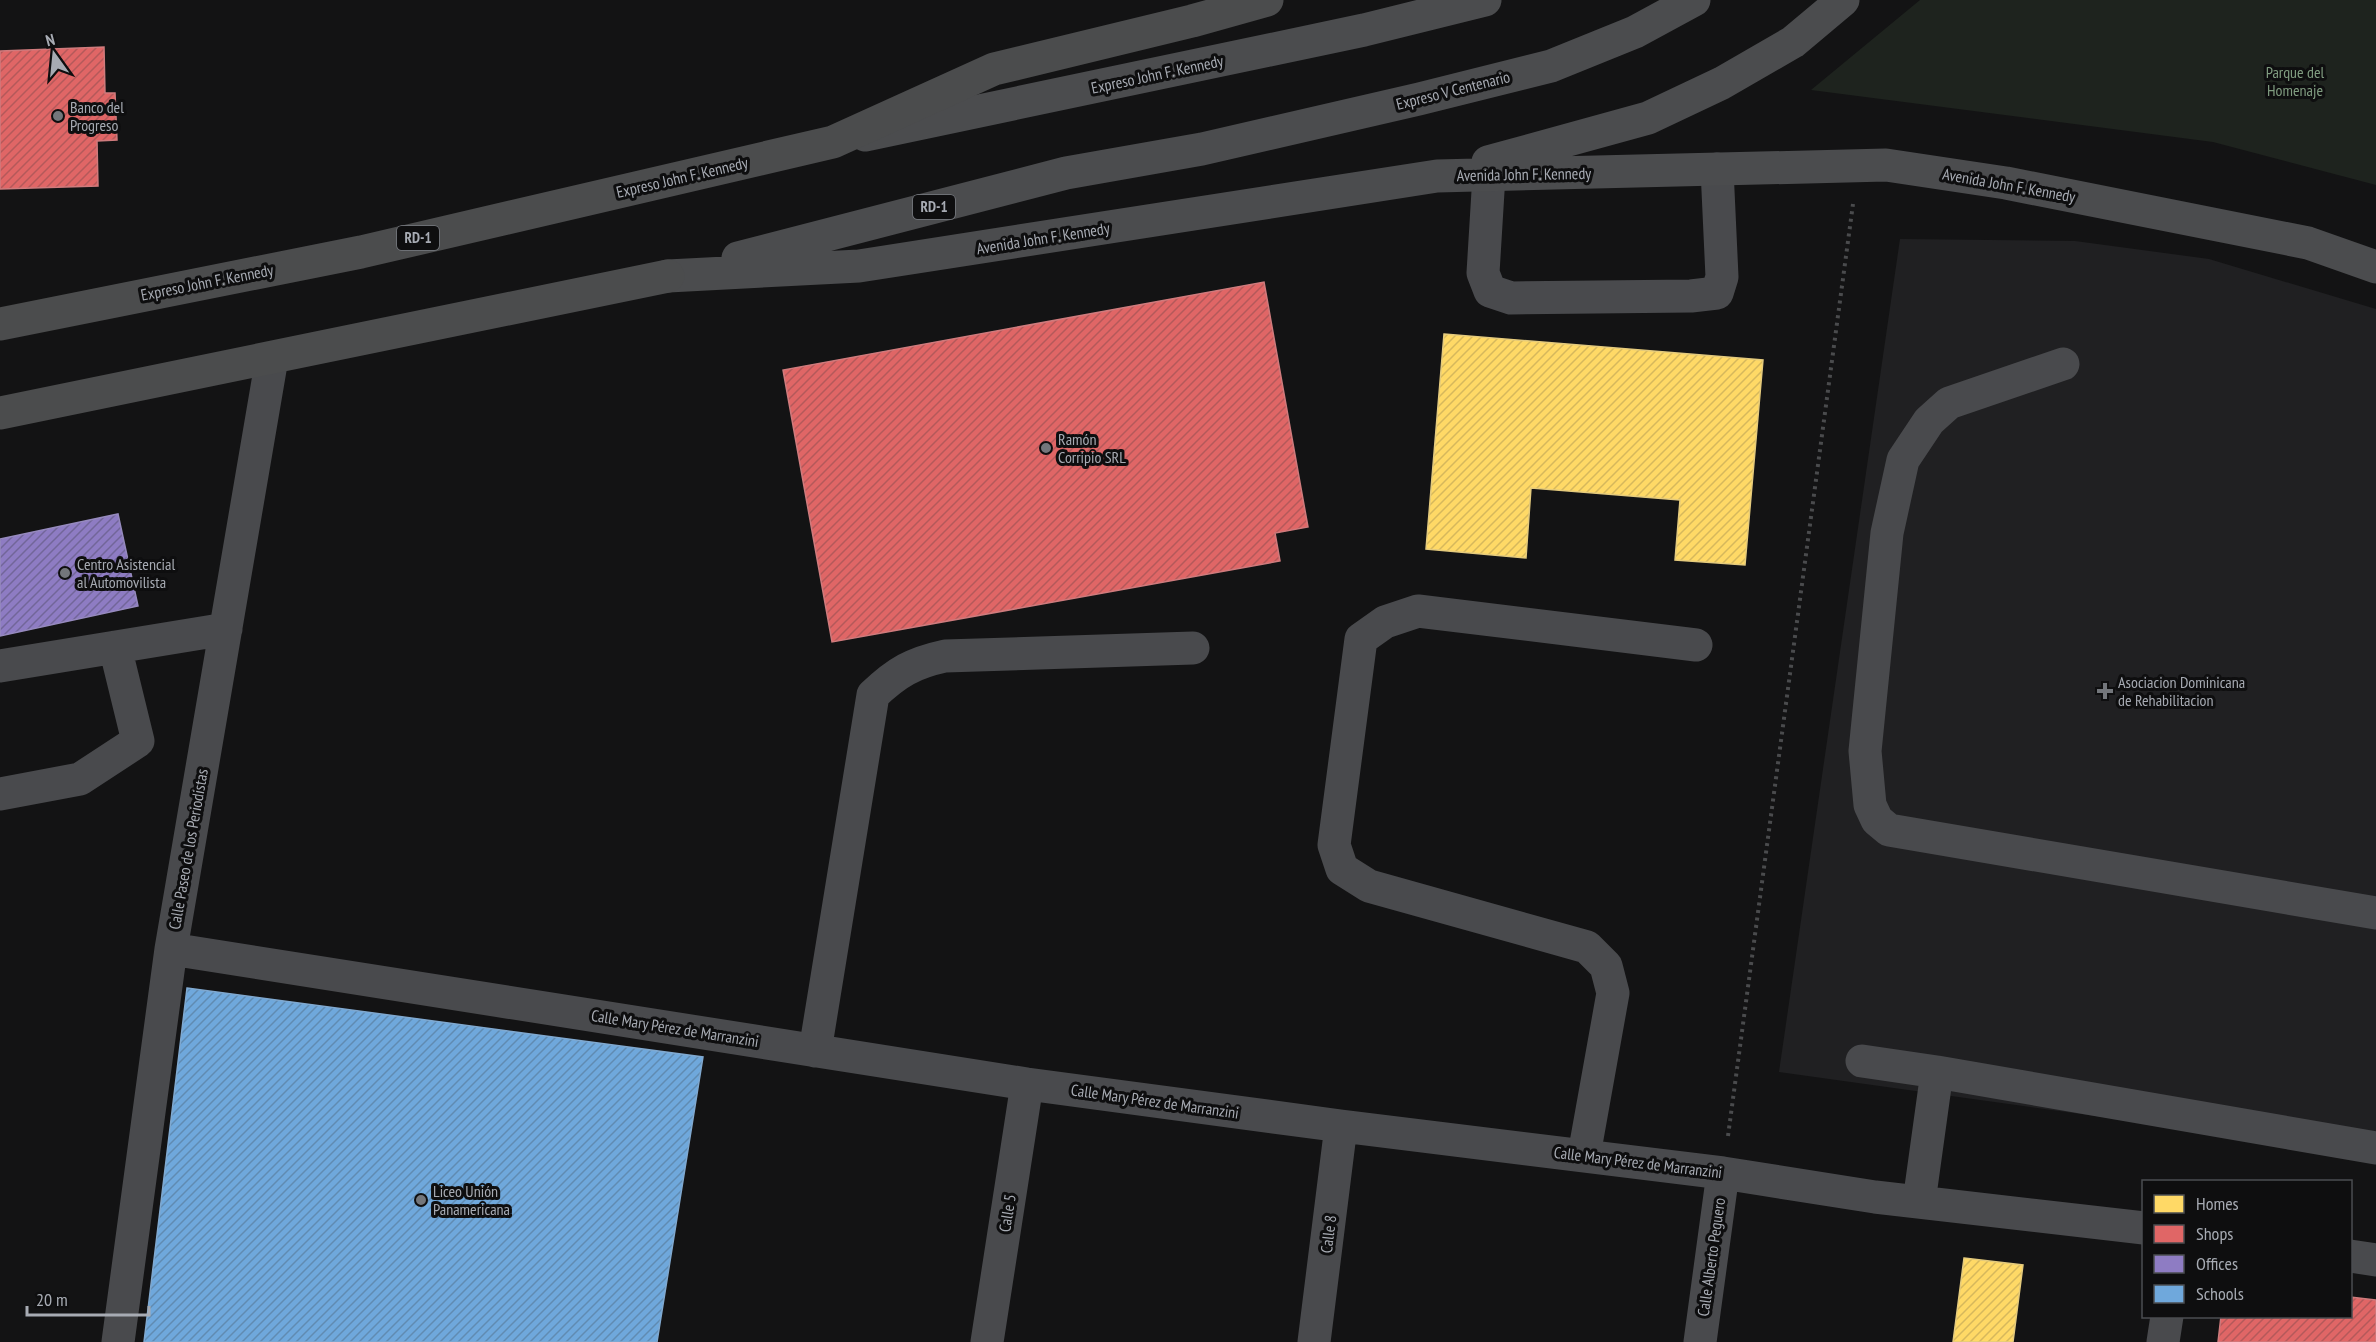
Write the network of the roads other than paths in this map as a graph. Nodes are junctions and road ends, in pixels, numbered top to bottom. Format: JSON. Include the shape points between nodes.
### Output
{"nodes":[{"id":1,"x":1267,"y":0,"type":"edge"},
{"id":2,"x":1485,"y":0,"type":"edge"},
{"id":3,"x":1694,"y":0,"type":"edge"},
{"id":4,"x":1843,"y":0,"type":"edge"},
{"id":5,"x":833,"y":142,"type":"junction"},
{"id":6,"x":1717,"y":169,"type":"junction"},
{"id":7,"x":1489,"y":175,"type":"junction"},
{"id":8,"x":1437,"y":176,"type":"junction"},
{"id":9,"x":2376,"y":267,"type":"edge"},
{"id":10,"x":668,"y":276,"type":"junction"},
{"id":11,"x":0,"y":324,"type":"edge"},
{"id":12,"x":272,"y":358,"type":"junction"},
{"id":13,"x":2063,"y":364,"type":"dead end"},
{"id":14,"x":0,"y":413,"type":"edge"},
{"id":15,"x":226,"y":629,"type":"junction"},
{"id":16,"x":1696,"y":645,"type":"dead end"},
{"id":17,"x":115,"y":647,"type":"junction"},
{"id":18,"x":1193,"y":648,"type":"dead end"},
{"id":19,"x":0,"y":666,"type":"edge"},
{"id":20,"x":0,"y":794,"type":"edge"},
{"id":21,"x":2376,"y":913,"type":"edge"},
{"id":22,"x":171,"y":949,"type":"junction"},
{"id":23,"x":815,"y":1050,"type":"junction"},
{"id":24,"x":1862,"y":1061,"type":"dead end"},
{"id":25,"x":1937,"y":1072,"type":"junction"},
{"id":26,"x":1027,"y":1084,"type":"junction"},
{"id":27,"x":1341,"y":1126,"type":"junction"},
{"id":28,"x":2376,"y":1148,"type":"edge"},
{"id":29,"x":1584,"y":1155,"type":"junction"},
{"id":30,"x":1723,"y":1173,"type":"junction"},
{"id":31,"x":1919,"y":1202,"type":"junction"},
{"id":32,"x":2142,"y":1228,"type":"edge"},
{"id":33,"x":2352,"y":1256,"type":"edge"},
{"id":34,"x":2376,"y":1260,"type":"edge"},
{"id":35,"x":2167,"y":1318,"type":"edge"},
{"id":36,"x":118,"y":1342,"type":"edge"},
{"id":37,"x":987,"y":1342,"type":"edge"},
{"id":38,"x":1314,"y":1342,"type":"edge"},
{"id":39,"x":1700,"y":1342,"type":"edge"},
{"id":40,"x":2163,"y":1342,"type":"edge"}],
"edges":[{"from":1,"to":5,"type":"highway","via":[[994,69]]},
{"from":2,"to":5,"type":"main road","name":"Expreso John F. Kennedy","number":"RD-1","via":[[1364,30]]},
{"from":3,"to":10,"type":"main road","name":"Expreso V Centenario","number":"RD-1","via":[[1635,33],[1551,66],[1202,149],[1066,173]]},
{"from":4,"to":8,"type":"main road","via":[[1793,42],[1722,83],[1648,118]]},
{"from":5,"to":11,"type":"highway","name":"Expreso John F. Kennedy","number":"RD-1","via":[[360,252]]},
{"from":6,"to":7,"type":"main road","name":"Avenida John F. Kennedy"},
{"from":6,"to":7,"type":"street","via":[[1722,277],[1716,293],[1691,296],[1511,298],[1490,291],[1483,273]]},
{"from":6,"to":9,"type":"main road","name":"Avenida John F. Kennedy","via":[[1886,165],[2006,183],[2308,243]]},
{"from":7,"to":8,"type":"main road","name":"Avenida John F. Kennedy"},
{"from":8,"to":10,"type":"main road","name":"Avenida John F. Kennedy","via":[[859,266]]},
{"from":10,"to":12,"type":"highway","number":"RD-1"},
{"from":12,"to":14,"type":"highway","number":"RD-1"},
{"from":12,"to":15,"type":"street","name":"Calle Paseo de los Periodistas"},
{"from":13,"to":21,"type":"street","via":[[1949,403],[1929,421],[1903,460],[1887,533],[1865,751],[1870,805],[1877,820],[1889,830]]},
{"from":15,"to":17,"type":"street"},
{"from":15,"to":22,"type":"street","name":"Calle Paseo de los Periodistas"},
{"from":16,"to":29,"type":"street","via":[[1419,611],[1385,622],[1362,639],[1334,845],[1342,869],[1369,886],[1587,947],[1606,966],[1613,993]]},
{"from":17,"to":19,"type":"street"},
{"from":17,"to":20,"type":"street","via":[[138,741],[80,779]]},
{"from":18,"to":23,"type":"street","via":[[945,656],[920,661],[893,675],[873,695]]},
{"from":22,"to":23,"type":"street","name":"Calle Mary Pérez de Marranzini"},
{"from":22,"to":36,"type":"street","name":"Calle Paseo de los Periodistas"},
{"from":23,"to":26,"type":"street","name":"Calle Mary Pérez de Marranzini"},
{"from":24,"to":25,"type":"street"},
{"from":25,"to":28,"type":"street"},
{"from":25,"to":31,"type":"street"},
{"from":26,"to":27,"type":"street","name":"Calle Mary Pérez de Marranzini"},
{"from":26,"to":37,"type":"street","name":"Calle 5"},
{"from":27,"to":29,"type":"street","name":"Calle Mary Pérez de Marranzini"},
{"from":27,"to":38,"type":"street","name":"Calle 8"},
{"from":29,"to":30,"type":"street","name":"Calle Mary Pérez de Marranzini"},
{"from":30,"to":31,"type":"street","name":"Calle Mary Pérez de Marranzini"},
{"from":30,"to":39,"type":"street","name":"Calle Alberto Peguero"},
{"from":31,"to":32,"type":"street","name":"Calle Mary Pérez de Marranzini"},
{"from":33,"to":34,"type":"street"},
{"from":35,"to":40,"type":"street"}]}
